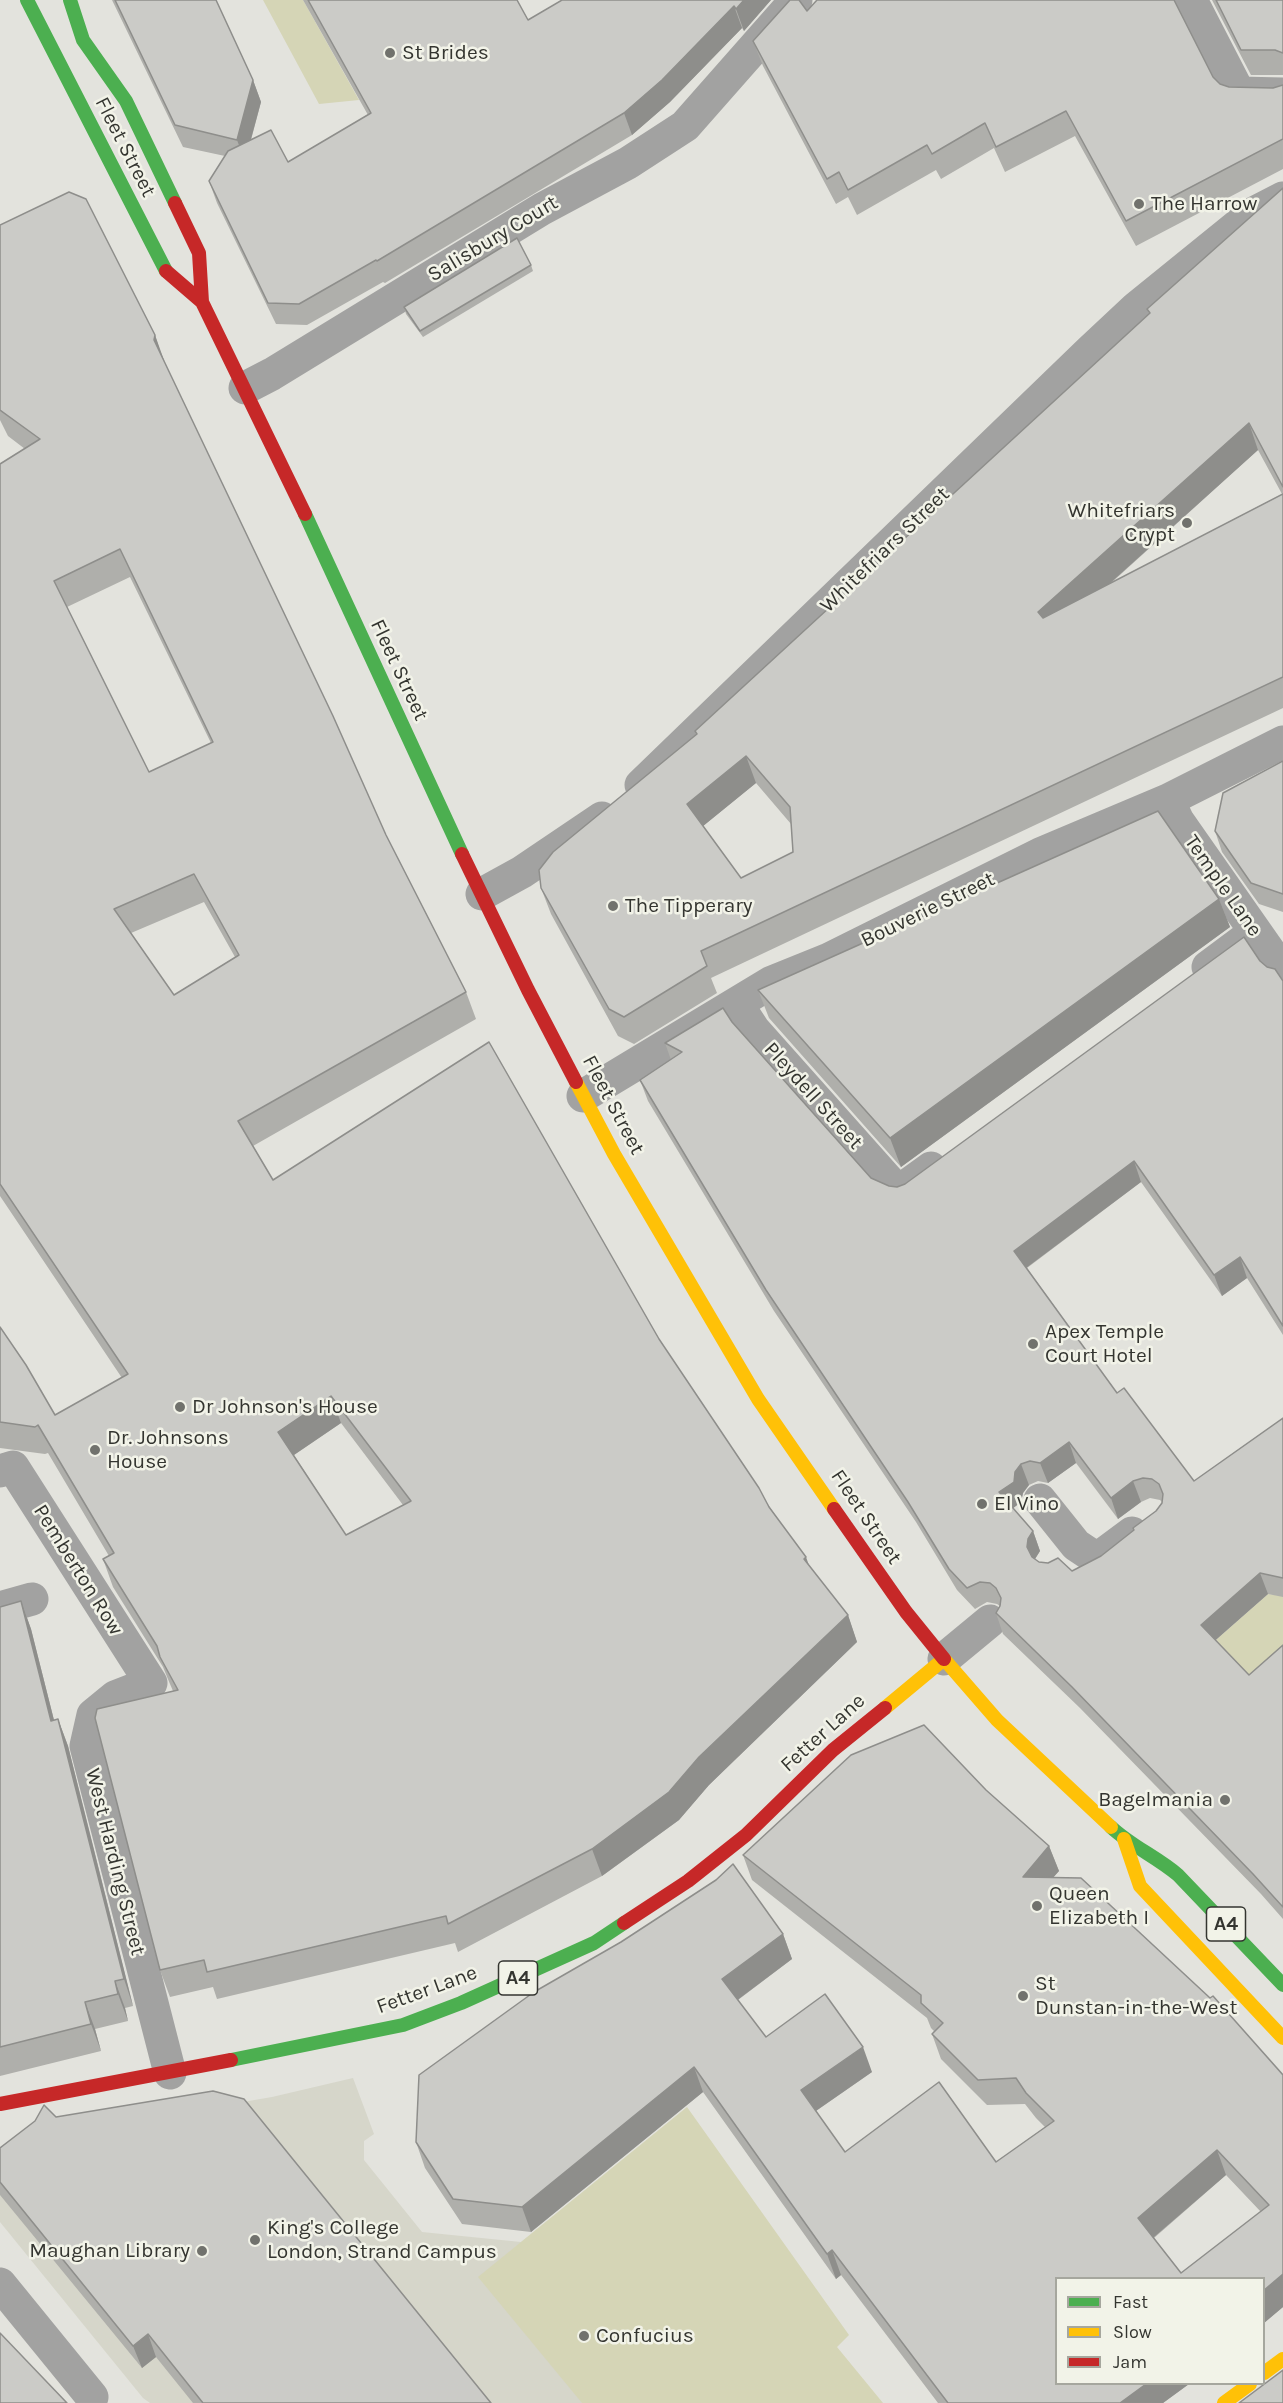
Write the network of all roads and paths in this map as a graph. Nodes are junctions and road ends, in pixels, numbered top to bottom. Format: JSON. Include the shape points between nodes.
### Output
{"nodes":[{"id":1,"x":27,"y":0,"type":"edge"},
{"id":2,"x":70,"y":0,"type":"edge"},
{"id":3,"x":796,"y":0,"type":"edge"},
{"id":4,"x":1191,"y":0,"type":"edge"},
{"id":5,"x":1283,"y":94,"type":"edge"},
{"id":6,"x":1283,"y":198,"type":"edge"},
{"id":7,"x":202,"y":302,"type":"junction"},
{"id":8,"x":245,"y":388,"type":"junction"},
{"id":9,"x":1283,"y":742,"type":"edge"},
{"id":10,"x":1168,"y":800,"type":"junction"},
{"id":11,"x":482,"y":894,"type":"junction"},
{"id":12,"x":1255,"y":932,"type":"junction"},
{"id":13,"x":1283,"y":971,"type":"edge"},
{"id":14,"x":1189,"y":981,"type":"edge"},
{"id":15,"x":736,"y":1004,"type":"junction"},
{"id":16,"x":583,"y":1096,"type":"junction"},
{"id":17,"x":952,"y":1153,"type":"edge"},
{"id":18,"x":0,"y":1471,"type":"edge"},
{"id":19,"x":1040,"y":1500,"type":"dead end"},
{"id":20,"x":1152,"y":1517,"type":"edge"},
{"id":21,"x":32,"y":1599,"type":"dead end"},
{"id":22,"x":0,"y":1608,"type":"edge"},
{"id":23,"x":990,"y":1620,"type":"dead end"},
{"id":24,"x":944,"y":1659,"type":"junction"},
{"id":25,"x":151,"y":1683,"type":"joint"},
{"id":26,"x":1124,"y":1839,"type":"junction"},
{"id":27,"x":1283,"y":1984,"type":"edge"},
{"id":28,"x":1283,"y":2038,"type":"edge"},
{"id":29,"x":170,"y":2073,"type":"junction"},
{"id":30,"x":0,"y":2104,"type":"edge"},
{"id":31,"x":0,"y":2284,"type":"edge"},
{"id":32,"x":1283,"y":2359,"type":"edge"},
{"id":33,"x":1265,"y":2372,"type":"edge"},
{"id":34,"x":1249,"y":2385,"type":"edge"},
{"id":35,"x":92,"y":2397,"type":"dead end"},
{"id":36,"x":1224,"y":2403,"type":"edge"}],
"edges":[{"from":1,"to":7,"type":"street","name":"Fleet Street","via":[[164,270]]},
{"from":2,"to":7,"type":"street","name":"Fleet Street","via":[[83,40],[126,100],[199,253]]},
{"from":3,"to":8,"type":"street","name":"Salisbury Court","via":[[685,126]]},
{"from":4,"to":5,"type":"street","via":[[1239,93]]},
{"from":6,"to":11,"type":"street","name":"Whitefriars Street","via":[[1252,214],[1136,308],[619,806],[522,872]]},
{"from":7,"to":8,"type":"street","name":"Fleet Street"},
{"from":8,"to":11,"type":"street","name":"Fleet Street"},
{"from":9,"to":10,"type":"street","name":"Bouverie Street"},
{"from":10,"to":12,"type":"street","name":"Temple Lane","via":[[1178,821]]},
{"from":10,"to":15,"type":"street","name":"Bouverie Street","via":[[1040,854],[829,959],[772,982]]},
{"from":11,"to":16,"type":"street","name":"Fleet Street"},
{"from":12,"to":13,"type":"street","name":"Temple Lane"},
{"from":12,"to":14,"type":"street"},
{"from":15,"to":16,"type":"street","name":"Bouverie Street"},
{"from":15,"to":17,"type":"street","name":"Pleydell Street","via":[[754,1030],[893,1186],[902,1189]]},
{"from":16,"to":24,"type":"street","name":"Fleet Street","via":[[758,1399],[906,1612]]},
{"from":18,"to":25,"type":"street","name":"Pemberton Row","via":[[13,1467]]},
{"from":19,"to":20,"type":"street","via":[[1065,1555],[1097,1559]]},
{"from":21,"to":22,"type":"street"},
{"from":23,"to":24,"type":"street"},
{"from":24,"to":26,"type":"street","name":"Fleet Street","number":"A4","via":[[997,1720]]},
{"from":24,"to":29,"type":"street","name":"Fetter Lane","number":"A4","via":[[832,1750],[746,1835],[688,1881],[594,1943],[403,2025]]},
{"from":25,"to":29,"type":"street","name":"West Harding Street","via":[[115,1697],[93,1715],[86,1746]]},
{"from":26,"to":27,"type":"street","name":"Fleet Street","number":"A4","via":[[1178,1875]]},
{"from":26,"to":28,"type":"street","name":"Fleet Street","via":[[1140,1886]]},
{"from":29,"to":30,"type":"street","name":"Fetter Lane","number":"A4"},
{"from":31,"to":35,"type":"street"},
{"from":32,"to":33,"type":"street"},
{"from":34,"to":36,"type":"street"}]}
